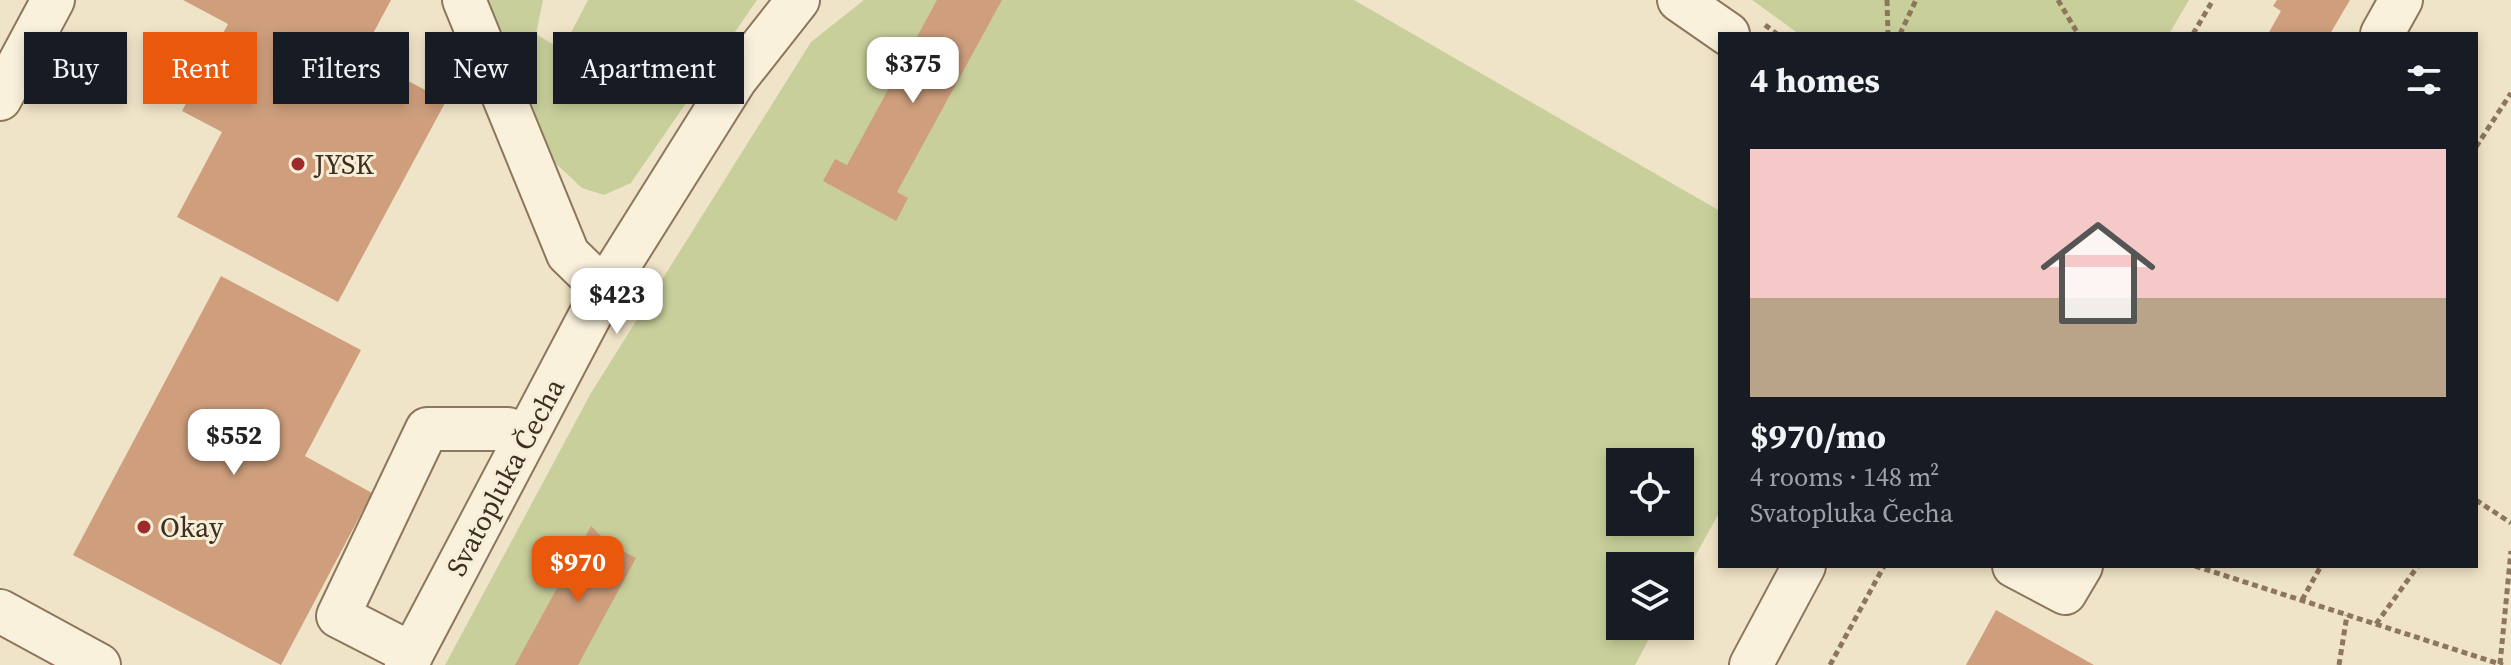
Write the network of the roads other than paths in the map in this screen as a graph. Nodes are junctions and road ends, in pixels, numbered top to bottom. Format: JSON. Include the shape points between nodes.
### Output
{"nodes":[{"id":1,"x":53,"y":0,"type":"edge"},
{"id":2,"x":464,"y":0,"type":"edge"},
{"id":3,"x":798,"y":0,"type":"edge"},
{"id":4,"x":1679,"y":0,"type":"edge"},
{"id":5,"x":2401,"y":0,"type":"edge"},
{"id":6,"x":1725,"y":32,"type":"edge"},
{"id":7,"x":2383,"y":32,"type":"edge"},
{"id":8,"x":0,"y":99,"type":"edge"},
{"id":9,"x":604,"y":289,"type":"junction"},
{"id":10,"x":526,"y":437,"type":"junction"},
{"id":11,"x":1803,"y":568,"type":"edge"},
{"id":12,"x":2018,"y":568,"type":"edge"},
{"id":13,"x":2080,"y":568,"type":"edge"},
{"id":14,"x":4,"y":613,"type":"edge"},
{"id":15,"x":409,"y":659,"type":"edge"},
{"id":16,"x":29,"y":665,"type":"edge"},
{"id":17,"x":99,"y":665,"type":"edge"},
{"id":18,"x":1751,"y":665,"type":"edge"}],
"edges":[{"from":1,"to":8,"type":"street"},
{"from":2,"to":9,"type":"street","via":[[568,254]]},
{"from":3,"to":9,"type":"street","name":"Svatopluka Čecha","via":[[735,80]]},
{"from":4,"to":6,"type":"street"},
{"from":5,"to":7,"type":"street"},
{"from":9,"to":10,"type":"street","name":"Svatopluka Čecha"},
{"from":10,"to":15,"type":"street","name":"Svatopluka Čecha"},
{"from":10,"to":15,"type":"street","via":[[508,429],[427,429],[338,616]]},
{"from":11,"to":18,"type":"street"},
{"from":12,"to":13,"type":"street","via":[[2065,593]]},
{"from":14,"to":16,"type":"street"},
{"from":14,"to":17,"type":"street"}]}
